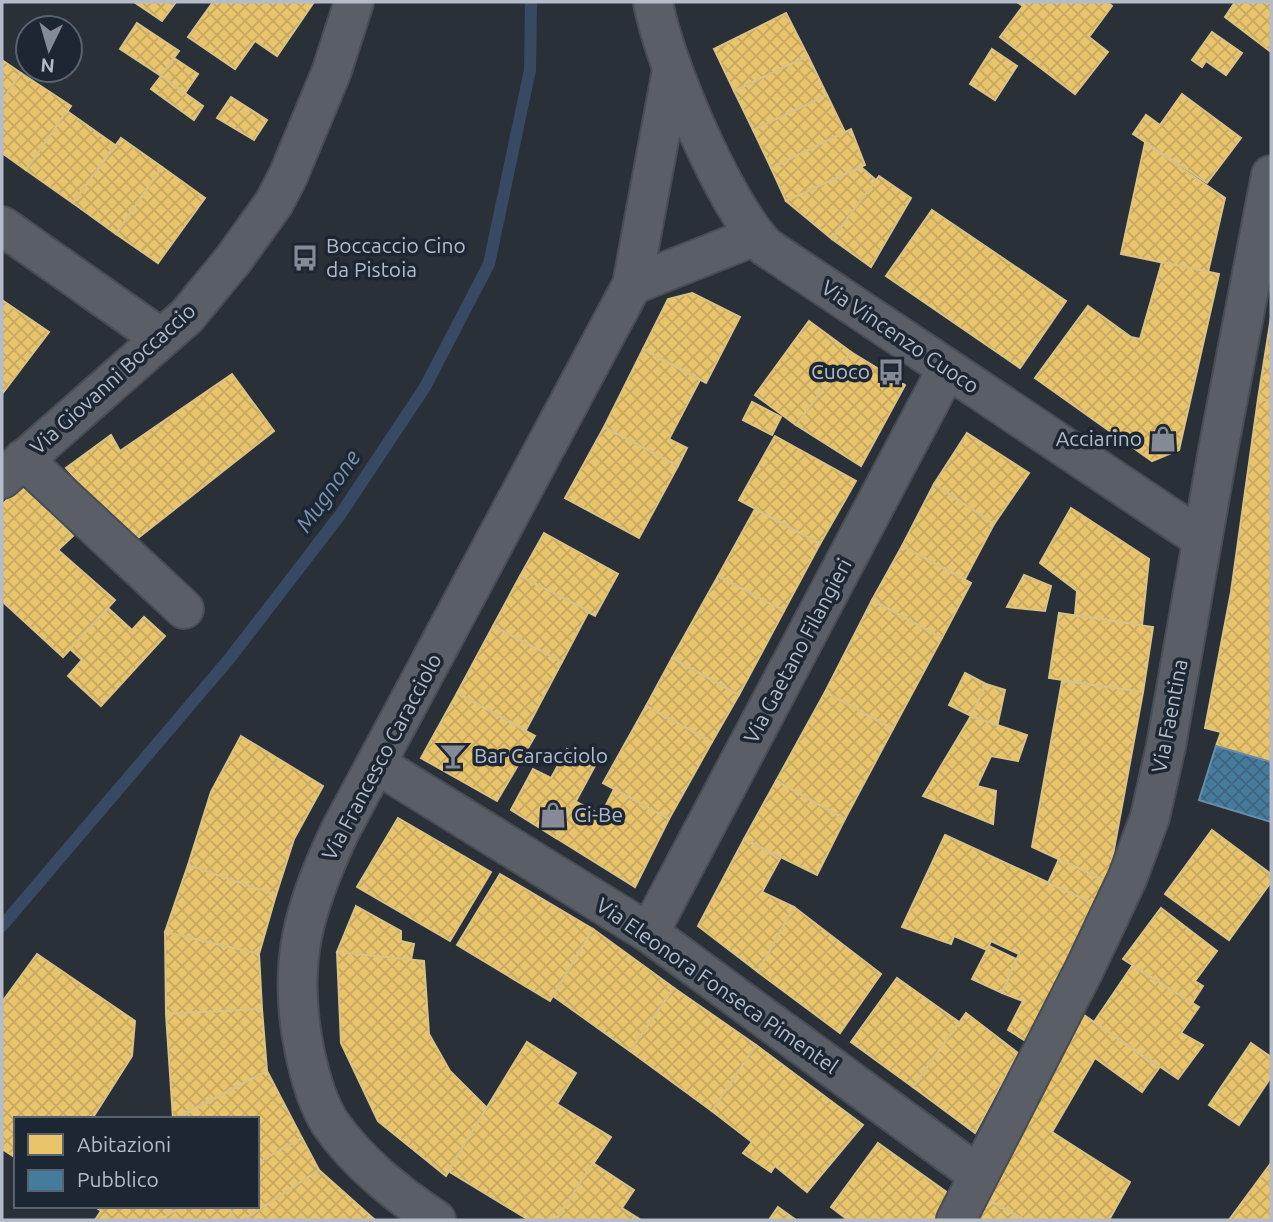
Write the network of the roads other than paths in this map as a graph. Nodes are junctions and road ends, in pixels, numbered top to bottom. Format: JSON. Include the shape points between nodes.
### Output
{"nodes":[{"id":1,"x":354,"y":2,"type":"edge"},
{"id":2,"x":653,"y":2,"type":"edge"},
{"id":3,"x":671,"y":70,"type":"junction"},
{"id":4,"x":1271,"y":175,"type":"edge"},
{"id":5,"x":2,"y":226,"type":"edge"},
{"id":6,"x":755,"y":236,"type":"junction"},
{"id":7,"x":632,"y":285,"type":"junction"},
{"id":8,"x":161,"y":338,"type":"junction"},
{"id":9,"x":947,"y":369,"type":"junction"},
{"id":10,"x":12,"y":469,"type":"edge"},
{"id":11,"x":1202,"y":539,"type":"junction"},
{"id":12,"x":184,"y":609,"type":"dead end"},
{"id":13,"x":378,"y":765,"type":"junction"},
{"id":14,"x":649,"y":933,"type":"junction"},
{"id":15,"x":977,"y":1174,"type":"junction"},
{"id":16,"x":436,"y":1220,"type":"edge"},
{"id":17,"x":956,"y":1220,"type":"edge"}],
"edges":[{"from":1,"to":8,"type":"street","name":"Via Giovanni Boccaccio","via":[[322,96],[274,203],[187,316]]},
{"from":2,"to":3,"type":"street","name":"Via Francesco Caracciolo"},
{"from":3,"to":6,"type":"street","name":"Via Vincenzo Cuoco"},
{"from":3,"to":7,"type":"street","name":"Via Francesco Caracciolo"},
{"from":4,"to":11,"type":"street","name":"Via Faentina"},
{"from":5,"to":8,"type":"street"},
{"from":6,"to":7,"type":"street"},
{"from":6,"to":9,"type":"street","name":"Via Vincenzo Cuoco"},
{"from":7,"to":13,"type":"street","name":"Via Francesco Caracciolo"},
{"from":8,"to":10,"type":"street","name":"Via Giovanni Boccaccio"},
{"from":9,"to":11,"type":"street","name":"Via Vincenzo Cuoco"},
{"from":9,"to":14,"type":"street","name":"Via Gaetano Filangieri"},
{"from":10,"to":12,"type":"street","name":"Via Giovanni Boccaccio"},
{"from":11,"to":15,"type":"street","name":"Via Faentina","via":[[1166,746],[1144,832],[1084,970]]},
{"from":13,"to":14,"type":"street","name":"Via Eleonora Fonseca Pimentel"},
{"from":13,"to":16,"type":"street","name":"Via Francesco Caracciolo","via":[[331,849],[304,922],[296,968],[301,1030],[307,1063],[329,1121],[373,1171]]},
{"from":14,"to":15,"type":"street","name":"Via Eleonora Fonseca Pimentel"},
{"from":15,"to":17,"type":"street","name":"Via Faentina"}]}
